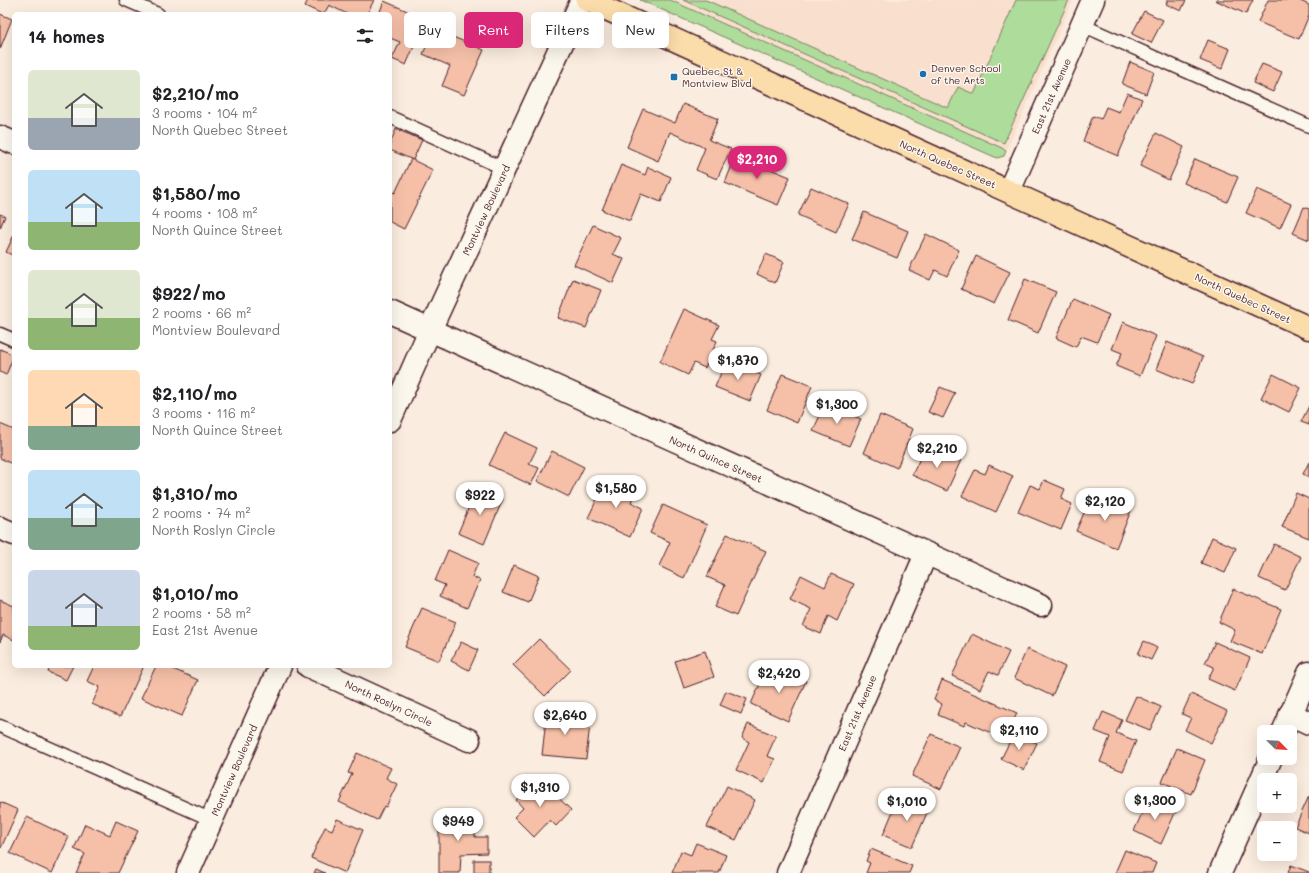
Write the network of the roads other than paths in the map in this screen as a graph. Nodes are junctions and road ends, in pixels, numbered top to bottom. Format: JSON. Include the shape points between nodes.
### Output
{"nodes":[{"id":1,"x":126,"y":0,"type":"edge"},
{"id":2,"x":582,"y":0,"type":"edge"},
{"id":3,"x":587,"y":0,"type":"edge"},
{"id":4,"x":1093,"y":0,"type":"edge"},
{"id":5,"x":153,"y":12,"type":"edge"},
{"id":6,"x":1082,"y":25,"type":"junction"},
{"id":7,"x":392,"y":119,"type":"edge"},
{"id":8,"x":1309,"y":126,"type":"edge"},
{"id":9,"x":0,"y":137,"type":"edge"},
{"id":10,"x":12,"y":142,"type":"edge"},
{"id":11,"x":505,"y":169,"type":"junction"},
{"id":12,"x":1009,"y":191,"type":"junction"},
{"id":13,"x":392,"y":313,"type":"edge"},
{"id":14,"x":1309,"y":328,"type":"edge"},
{"id":15,"x":430,"y":330,"type":"junction"},
{"id":16,"x":0,"y":334,"type":"edge"},
{"id":17,"x":12,"y":339,"type":"edge"},
{"id":18,"x":392,"y":416,"type":"edge"},
{"id":19,"x":0,"y":528,"type":"edge"},
{"id":20,"x":12,"y":533,"type":"edge"},
{"id":21,"x":926,"y":554,"type":"junction"},
{"id":22,"x":1041,"y":605,"type":"dead end"},
{"id":23,"x":279,"y":668,"type":"edge"},
{"id":24,"x":312,"y":668,"type":"edge"},
{"id":25,"x":1309,"y":672,"type":"edge"},
{"id":26,"x":1294,"y":723,"type":"edge"},
{"id":27,"x":0,"y":726,"type":"edge"},
{"id":28,"x":469,"y":740,"type":"dead end"},
{"id":29,"x":1268,"y":765,"type":"edge"},
{"id":30,"x":212,"y":820,"type":"junction"},
{"id":31,"x":188,"y":873,"type":"edge"},
{"id":32,"x":788,"y":873,"type":"edge"},
{"id":33,"x":1220,"y":873,"type":"edge"}],
"edges":[{"from":1,"to":5,"type":"lane"},
{"from":2,"to":11,"type":"street","name":"Montview Boulevard"},
{"from":3,"to":12,"type":"main road","name":"North Quebec Street"},
{"from":4,"to":6,"type":"street","name":"East 21st Avenue"},
{"from":6,"to":8,"type":"lane"},
{"from":6,"to":12,"type":"street","name":"East 21st Avenue"},
{"from":7,"to":11,"type":"lane"},
{"from":9,"to":10,"type":"street"},
{"from":11,"to":15,"type":"street","name":"Montview Boulevard"},
{"from":12,"to":14,"type":"main road","name":"North Quebec Street"},
{"from":13,"to":15,"type":"street","name":"North Quince Street"},
{"from":15,"to":18,"type":"street","name":"Montview Boulevard"},
{"from":15,"to":21,"type":"street","name":"North Quince Street"},
{"from":16,"to":17,"type":"lane"},
{"from":19,"to":20,"type":"street"},
{"from":21,"to":22,"type":"street","name":"North Quince Street"},
{"from":21,"to":32,"type":"street","name":"East 21st Avenue"},
{"from":23,"to":30,"type":"street","name":"Montview Boulevard"},
{"from":24,"to":28,"type":"street","name":"North Roslyn Circle"},
{"from":25,"to":26,"type":"street"},
{"from":27,"to":30,"type":"lane"},
{"from":29,"to":33,"type":"street"},
{"from":30,"to":31,"type":"street","name":"Montview Boulevard"}]}
